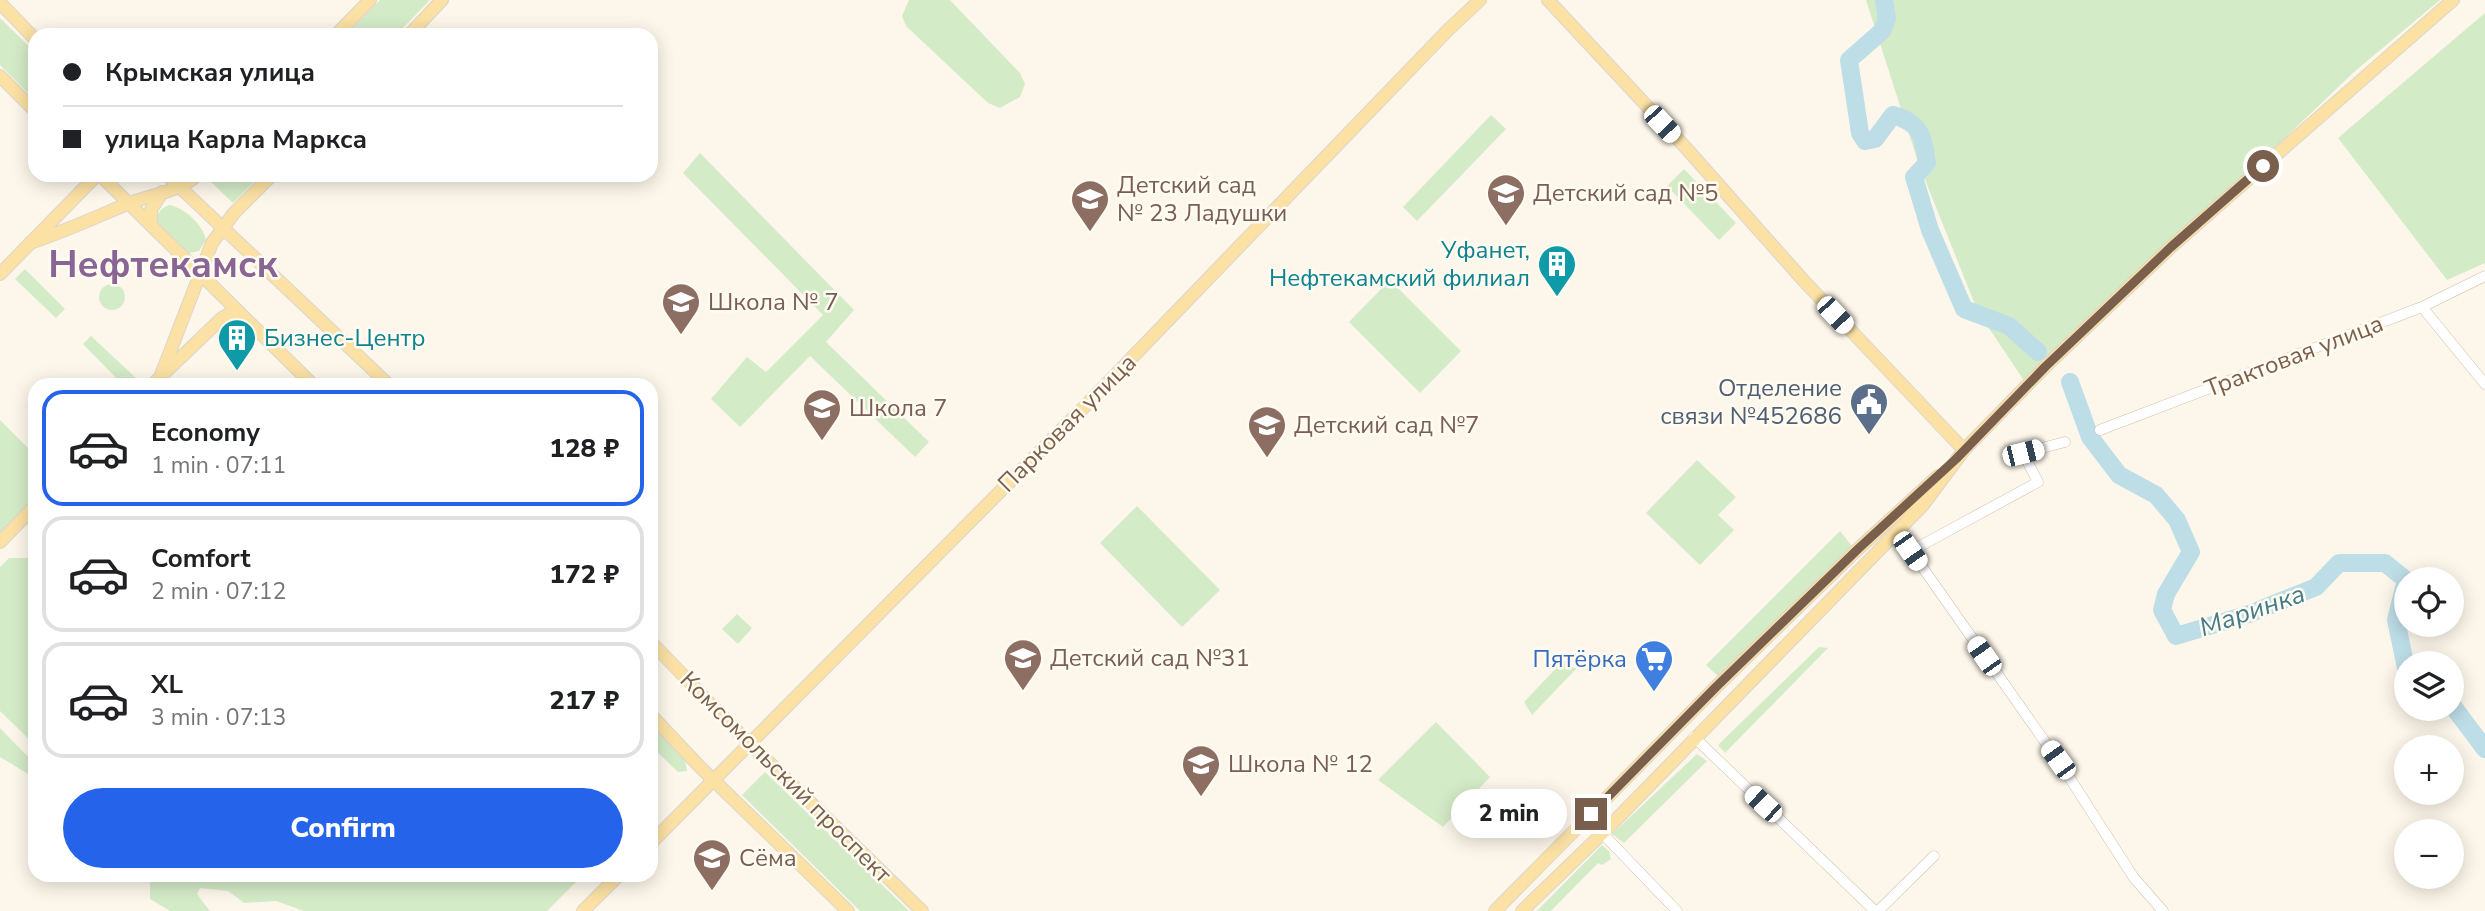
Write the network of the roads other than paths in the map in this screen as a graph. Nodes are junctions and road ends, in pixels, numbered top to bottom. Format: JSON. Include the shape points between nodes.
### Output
{"nodes":[{"id":1,"x":370,"y":0,"type":"edge"},
{"id":2,"x":442,"y":0,"type":"edge"},
{"id":3,"x":1480,"y":0,"type":"edge"},
{"id":4,"x":1548,"y":0,"type":"edge"},
{"id":5,"x":2453,"y":0,"type":"edge"},
{"id":6,"x":0,"y":4,"type":"edge"},
{"id":7,"x":343,"y":28,"type":"edge"},
{"id":8,"x":416,"y":28,"type":"edge"},
{"id":9,"x":28,"y":32,"type":"edge"},
{"id":10,"x":0,"y":76,"type":"edge"},
{"id":11,"x":28,"y":104,"type":"edge"},
{"id":12,"x":92,"y":182,"type":"edge"},
{"id":13,"x":106,"y":182,"type":"edge"},
{"id":14,"x":173,"y":182,"type":"edge"},
{"id":15,"x":186,"y":182,"type":"edge"},
{"id":16,"x":265,"y":182,"type":"edge"},
{"id":17,"x":178,"y":187,"type":"junction"},
{"id":18,"x":162,"y":192,"type":"junction"},
{"id":19,"x":129,"y":204,"type":"junction"},
{"id":20,"x":151,"y":225,"type":"junction"},
{"id":21,"x":224,"y":228,"type":"junction"},
{"id":22,"x":30,"y":243,"type":"junction"},
{"id":23,"x":212,"y":243,"type":"junction"},
{"id":24,"x":181,"y":254,"type":"junction"},
{"id":25,"x":0,"y":274,"type":"edge"},
{"id":26,"x":202,"y":274,"type":"junction"},
{"id":27,"x":2485,"y":276,"type":"edge"},
{"id":28,"x":2423,"y":307,"type":"junction"},
{"id":29,"x":242,"y":316,"type":"junction"},
{"id":30,"x":158,"y":378,"type":"edge"},
{"id":31,"x":159,"y":378,"type":"edge"},
{"id":32,"x":306,"y":378,"type":"edge"},
{"id":33,"x":382,"y":378,"type":"edge"},
{"id":34,"x":2485,"y":384,"type":"edge"},
{"id":35,"x":2100,"y":430,"type":"dead end"},
{"id":36,"x":2065,"y":442,"type":"dead end"},
{"id":37,"x":1960,"y":454,"type":"junction"},
{"id":38,"x":28,"y":513,"type":"edge"},
{"id":39,"x":1892,"y":537,"type":"junction"},
{"id":40,"x":0,"y":542,"type":"edge"},
{"id":41,"x":1910,"y":551,"type":"junction"},
{"id":42,"x":658,"y":649,"type":"edge"},
{"id":43,"x":658,"y":722,"type":"edge"},
{"id":44,"x":1694,"y":737,"type":"junction"},
{"id":45,"x":751,"y":744,"type":"junction"},
{"id":46,"x":1639,"y":766,"type":"junction"},
{"id":47,"x":714,"y":780,"type":"junction"},
{"id":48,"x":1653,"y":781,"type":"junction"},
{"id":49,"x":1602,"y":833,"type":"junction"},
{"id":50,"x":658,"y":836,"type":"edge"},
{"id":51,"x":1934,"y":856,"type":"dead end"},
{"id":52,"x":612,"y":882,"type":"edge"},
{"id":53,"x":583,"y":911,"type":"edge"},
{"id":54,"x":848,"y":911,"type":"edge"},
{"id":55,"x":922,"y":911,"type":"edge"},
{"id":56,"x":1495,"y":911,"type":"edge"},
{"id":57,"x":1522,"y":911,"type":"edge"},
{"id":58,"x":1677,"y":911,"type":"edge"},
{"id":59,"x":1877,"y":911,"type":"edge"},
{"id":60,"x":2162,"y":911,"type":"edge"}],
"edges":[{"from":1,"to":7,"type":"main road"},
{"from":2,"to":8,"type":"main road"},
{"from":3,"to":45,"type":"main road","name":"Парковая улица"},
{"from":4,"to":37,"type":"main road"},
{"from":5,"to":37,"type":"main road","via":[[2171,247]]},
{"from":6,"to":9,"type":"main road"},
{"from":10,"to":11,"type":"main road"},
{"from":12,"to":22,"type":"main road"},
{"from":13,"to":19,"type":"main road"},
{"from":14,"to":17,"type":"main road"},
{"from":15,"to":17,"type":"main road"},
{"from":16,"to":21,"type":"main road"},
{"from":17,"to":18,"type":"main road"},
{"from":17,"to":21,"type":"main road"},
{"from":18,"to":19,"type":"main road"},
{"from":18,"to":20,"type":"main road","via":[[151,209]]},
{"from":19,"to":20,"type":"main road"},
{"from":19,"to":22,"type":"main road"},
{"from":20,"to":24,"type":"main road"},
{"from":21,"to":23,"type":"main road"},
{"from":21,"to":33,"type":"main road"},
{"from":22,"to":25,"type":"main road"},
{"from":23,"to":24,"type":"main road","via":[[199,254]]},
{"from":23,"to":26,"type":"main road"},
{"from":24,"to":26,"type":"main road"},
{"from":26,"to":29,"type":"main road"},
{"from":26,"to":30,"type":"main road"},
{"from":27,"to":28,"type":"street","name":"Трактовая улица"},
{"from":28,"to":34,"type":"street"},
{"from":28,"to":35,"type":"street","name":"Трактовая улица"},
{"from":29,"to":31,"type":"main road","via":[[222,318]]},
{"from":29,"to":32,"type":"main road"},
{"from":36,"to":41,"type":"street","via":[[2023,453],[2038,482]]},
{"from":37,"to":39,"type":"main road","via":[[1923,505]]},
{"from":37,"to":46,"type":"main road"},
{"from":38,"to":40,"type":"main road"},
{"from":39,"to":41,"type":"street"},
{"from":39,"to":44,"type":"main road"},
{"from":41,"to":60,"type":"street","via":[[2058,760],[2134,878]]},
{"from":42,"to":45,"type":"main road","name":"Комсомольский проспект"},
{"from":43,"to":47,"type":"main road"},
{"from":44,"to":48,"type":"main road"},
{"from":44,"to":59,"type":"street"},
{"from":45,"to":47,"type":"main road","name":"Парковая улица"},
{"from":45,"to":55,"type":"main road","name":"Комсомольский проспект"},
{"from":46,"to":48,"type":"main road"},
{"from":46,"to":56,"type":"main road"},
{"from":47,"to":50,"type":"main road","name":"Парковая улица"},
{"from":47,"to":54,"type":"main road"},
{"from":48,"to":49,"type":"main road"},
{"from":49,"to":57,"type":"main road"},
{"from":49,"to":58,"type":"street"},
{"from":51,"to":59,"type":"street"},
{"from":52,"to":53,"type":"main road"}]}
